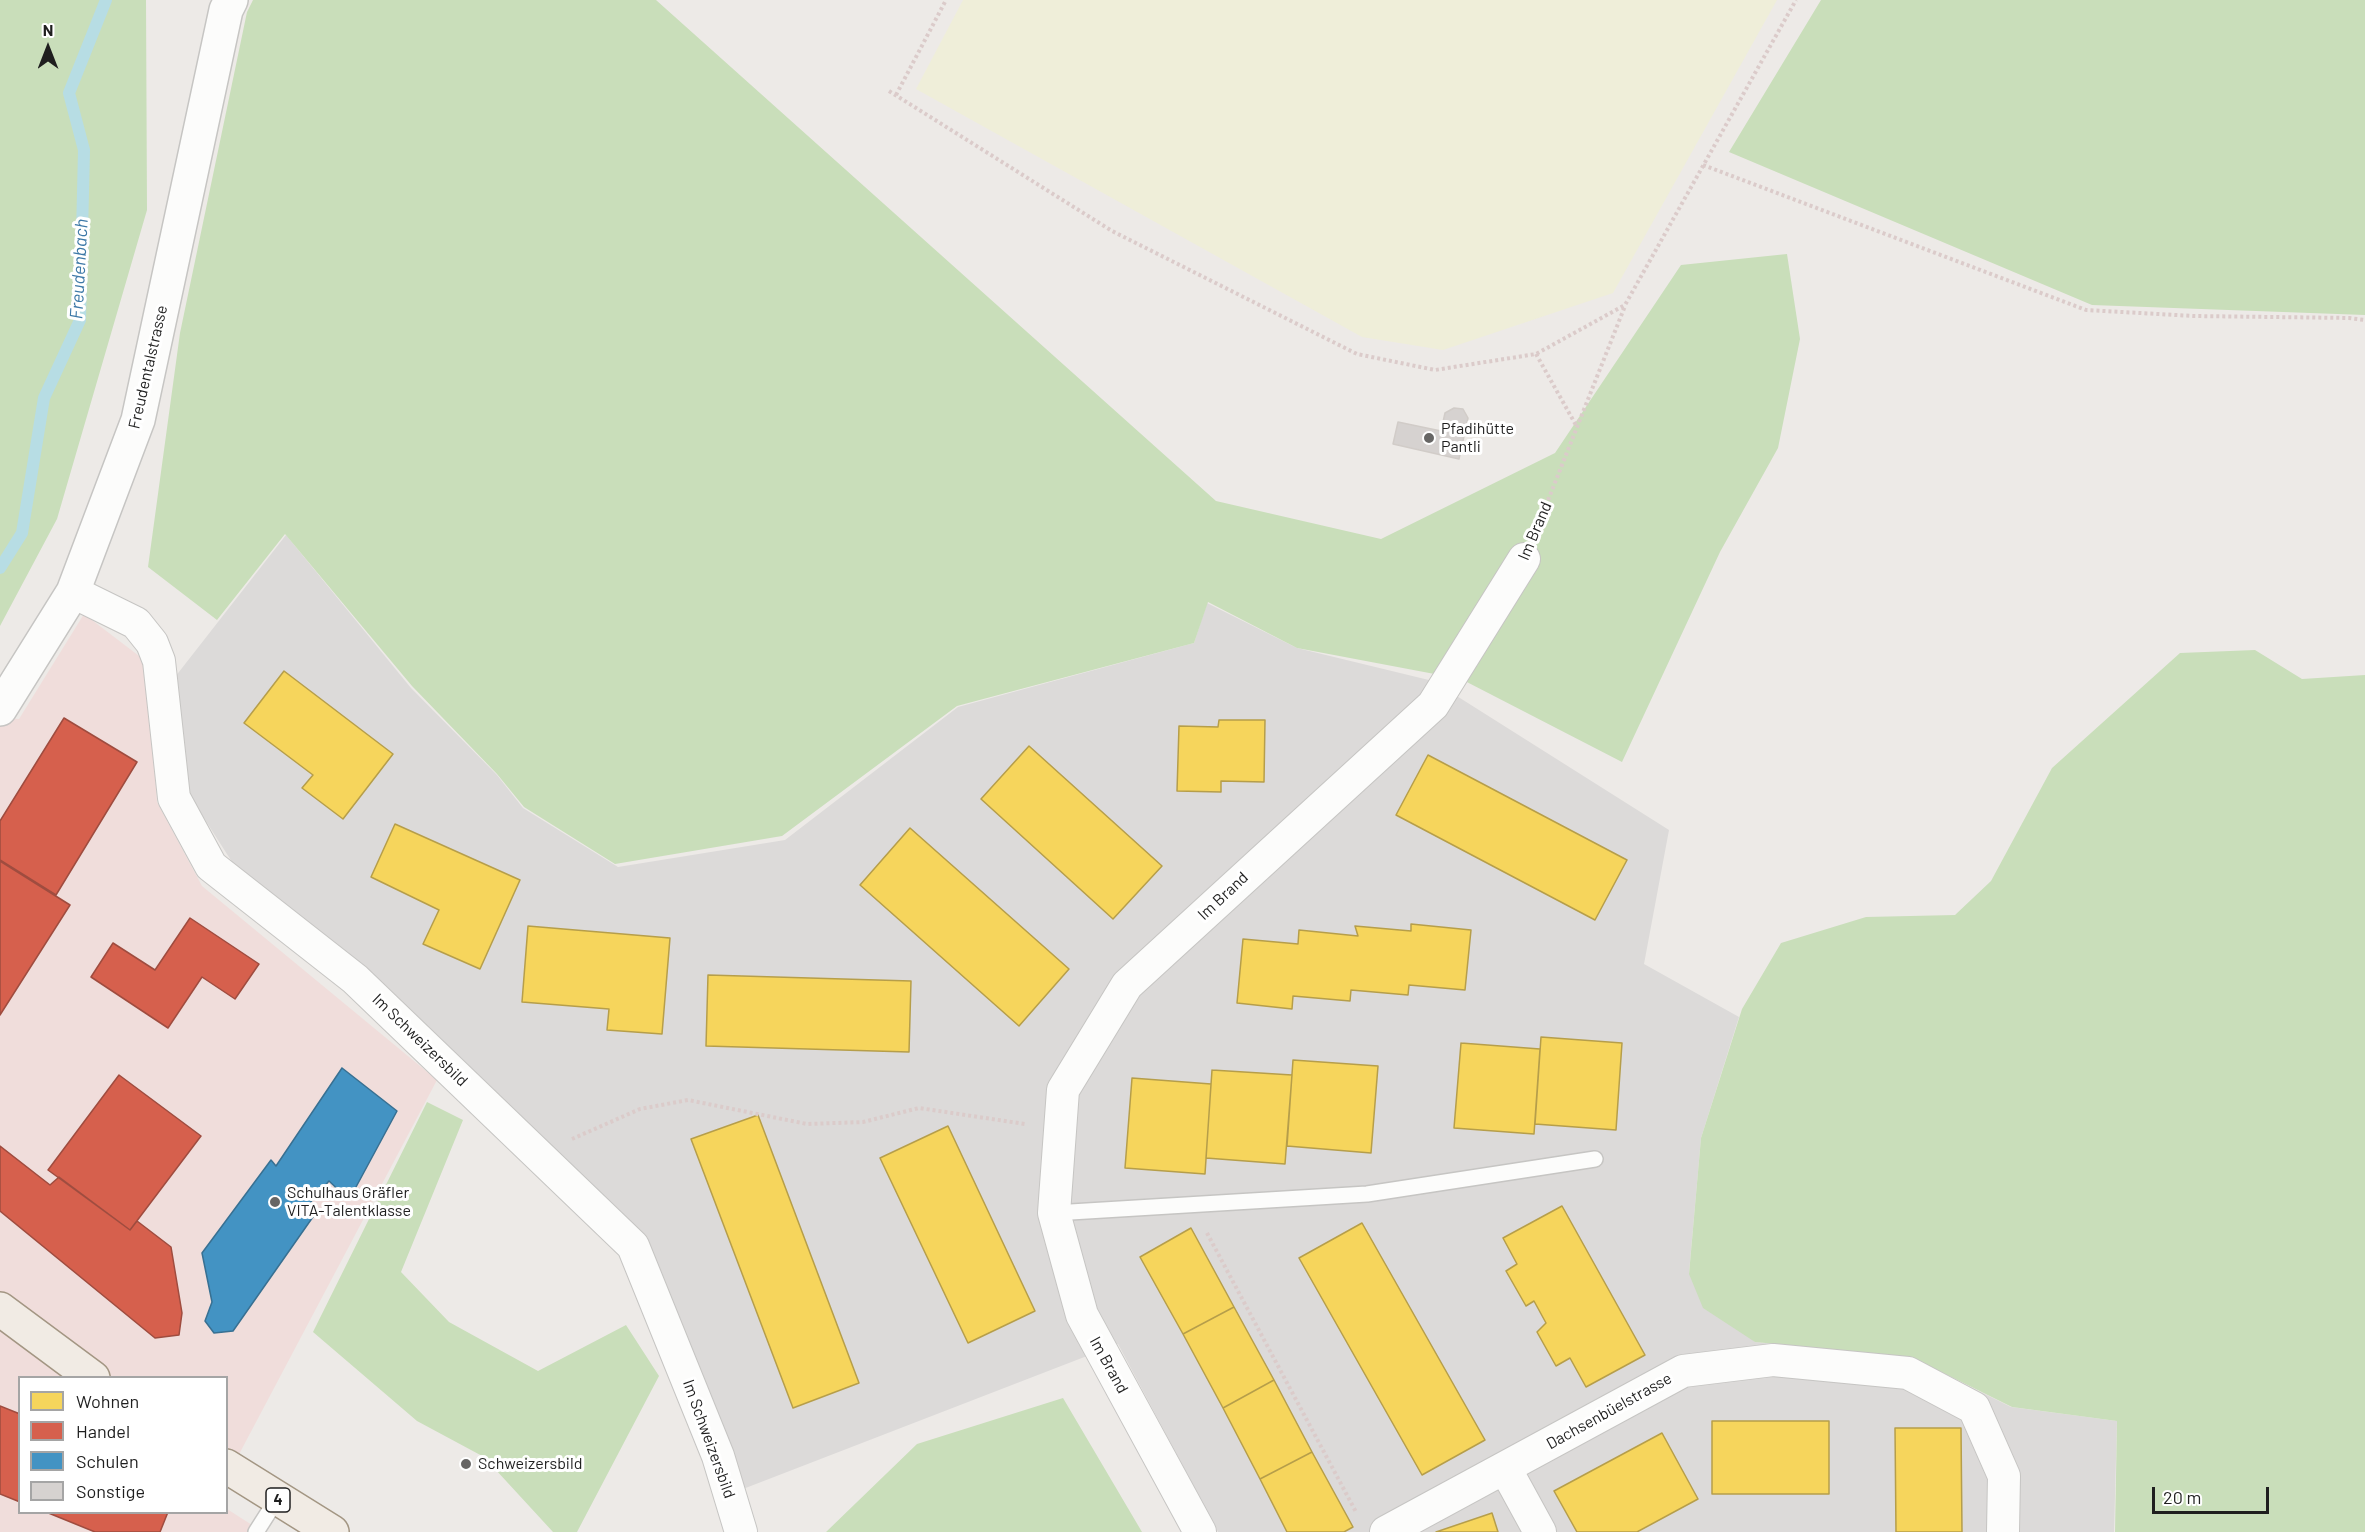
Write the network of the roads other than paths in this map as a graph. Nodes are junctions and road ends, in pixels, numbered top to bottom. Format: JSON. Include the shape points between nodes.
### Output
{"nodes":[{"id":1,"x":231,"y":0,"type":"edge"},
{"id":2,"x":1524,"y":559,"type":"road end"},
{"id":3,"x":73,"y":592,"type":"junction"},
{"id":4,"x":0,"y":709,"type":"edge"},
{"id":5,"x":1596,"y":1159,"type":"dead end"},
{"id":6,"x":1054,"y":1213,"type":"junction"},
{"id":7,"x":0,"y":1309,"type":"edge"},
{"id":8,"x":92,"y":1376,"type":"edge"},
{"id":9,"x":228,"y":1467,"type":"edge"},
{"id":10,"x":1505,"y":1468,"type":"junction"},
{"id":11,"x":277,"y":1499,"type":"junction"},
{"id":12,"x":1374,"y":1527,"type":"edge"},
{"id":13,"x":256,"y":1532,"type":"edge"},
{"id":14,"x":332,"y":1532,"type":"edge"},
{"id":15,"x":741,"y":1532,"type":"edge"},
{"id":16,"x":1200,"y":1532,"type":"edge"},
{"id":17,"x":1540,"y":1532,"type":"edge"},
{"id":18,"x":2003,"y":1532,"type":"edge"}],
"edges":[{"from":1,"to":3,"type":"street","name":"Freudentalstrasse","via":[[138,420]]},
{"from":2,"to":6,"type":"street","name":"Im Brand","via":[[1433,705],[1126,985],[1064,1090]]},
{"from":3,"to":4,"type":"street","name":"Freudentalstrasse"},
{"from":3,"to":15,"type":"street","name":"Im Schweizersbild","via":[[136,623],[152,643],[159,661],[174,798],[211,866],[355,979],[633,1246],[718,1456]]},
{"from":5,"to":6,"type":"lane","via":[[1367,1194]]},
{"from":6,"to":16,"type":"street","name":"Im Brand","via":[[1082,1315]]},
{"from":7,"to":8,"type":"main road"},
{"from":9,"to":11,"type":"main road","number":"4"},
{"from":10,"to":12,"type":"street","name":"Dachsenbüelstrasse"},
{"from":10,"to":17,"type":"street"},
{"from":10,"to":18,"type":"street","name":"Dachsenbüelstrasse","via":[[1683,1371],[1773,1360],[1908,1373],[1974,1408],[2004,1476]]},
{"from":11,"to":13,"type":"lane"},
{"from":11,"to":14,"type":"main road","number":"4"}]}
